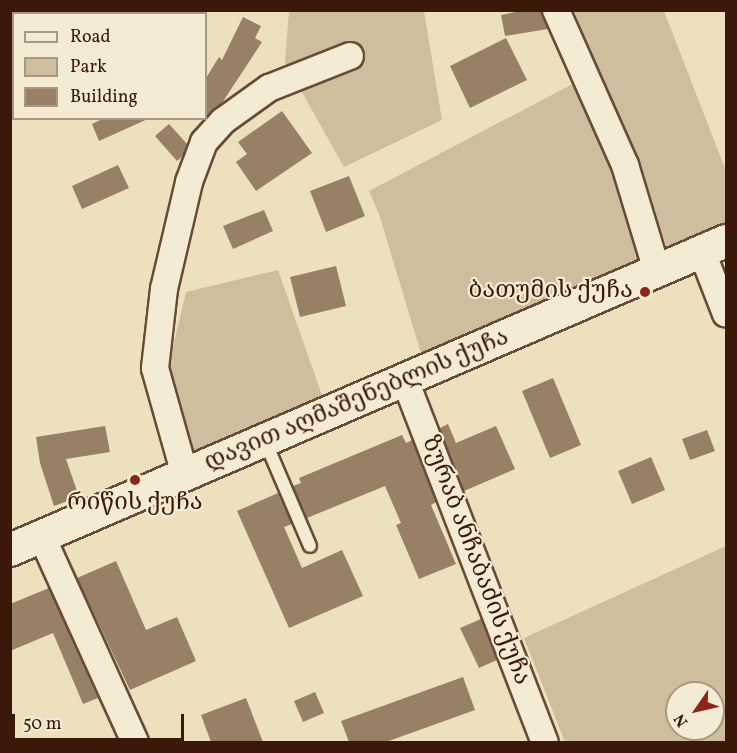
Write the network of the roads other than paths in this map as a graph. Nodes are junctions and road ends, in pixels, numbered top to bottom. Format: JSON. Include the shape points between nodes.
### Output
{"nodes":[{"id":1,"x":556,"y":10,"type":"edge"},
{"id":2,"x":350,"y":56,"type":"dead end"},
{"id":3,"x":714,"y":246,"type":"edge"},
{"id":4,"x":657,"y":271,"type":"junction"},
{"id":5,"x":726,"y":314,"type":"edge"},
{"id":6,"x":405,"y":380,"type":"junction"},
{"id":7,"x":265,"y":441,"type":"junction"},
{"id":8,"x":185,"y":476,"type":"junction"},
{"id":9,"x":42,"y":537,"type":"junction"},
{"id":10,"x":310,"y":546,"type":"dead end"},
{"id":11,"x":10,"y":550,"type":"edge"},
{"id":12,"x":135,"y":742,"type":"edge"},
{"id":13,"x":545,"y":742,"type":"edge"}],
"edges":[{"from":1,"to":4,"type":"street","via":[[625,165]]},
{"from":2,"to":8,"type":"street","via":[[269,88],[223,121],[204,142],[189,182],[164,289],[155,368]]},
{"from":3,"to":4,"type":"street","name":"დავით აღმაშენებლის ქუჩა"},
{"from":3,"to":5,"type":"street"},
{"from":4,"to":6,"type":"street","name":"დავით აღმაშენებლის ქუჩა"},
{"from":6,"to":7,"type":"street","name":"დავით აღმაშენებლის ქუჩა"},
{"from":6,"to":13,"type":"street","name":"ზურაბ ანჩაბაძის ქუჩა"},
{"from":7,"to":8,"type":"street","name":"დავით აღმაშენებლის ქუჩა"},
{"from":7,"to":10,"type":"lane"},
{"from":8,"to":9,"type":"street","name":"დავით აღმაშენებლის ქუჩა"},
{"from":9,"to":11,"type":"street","name":"დავით აღმაშენებლის ქუჩა"},
{"from":9,"to":12,"type":"street"}]}
